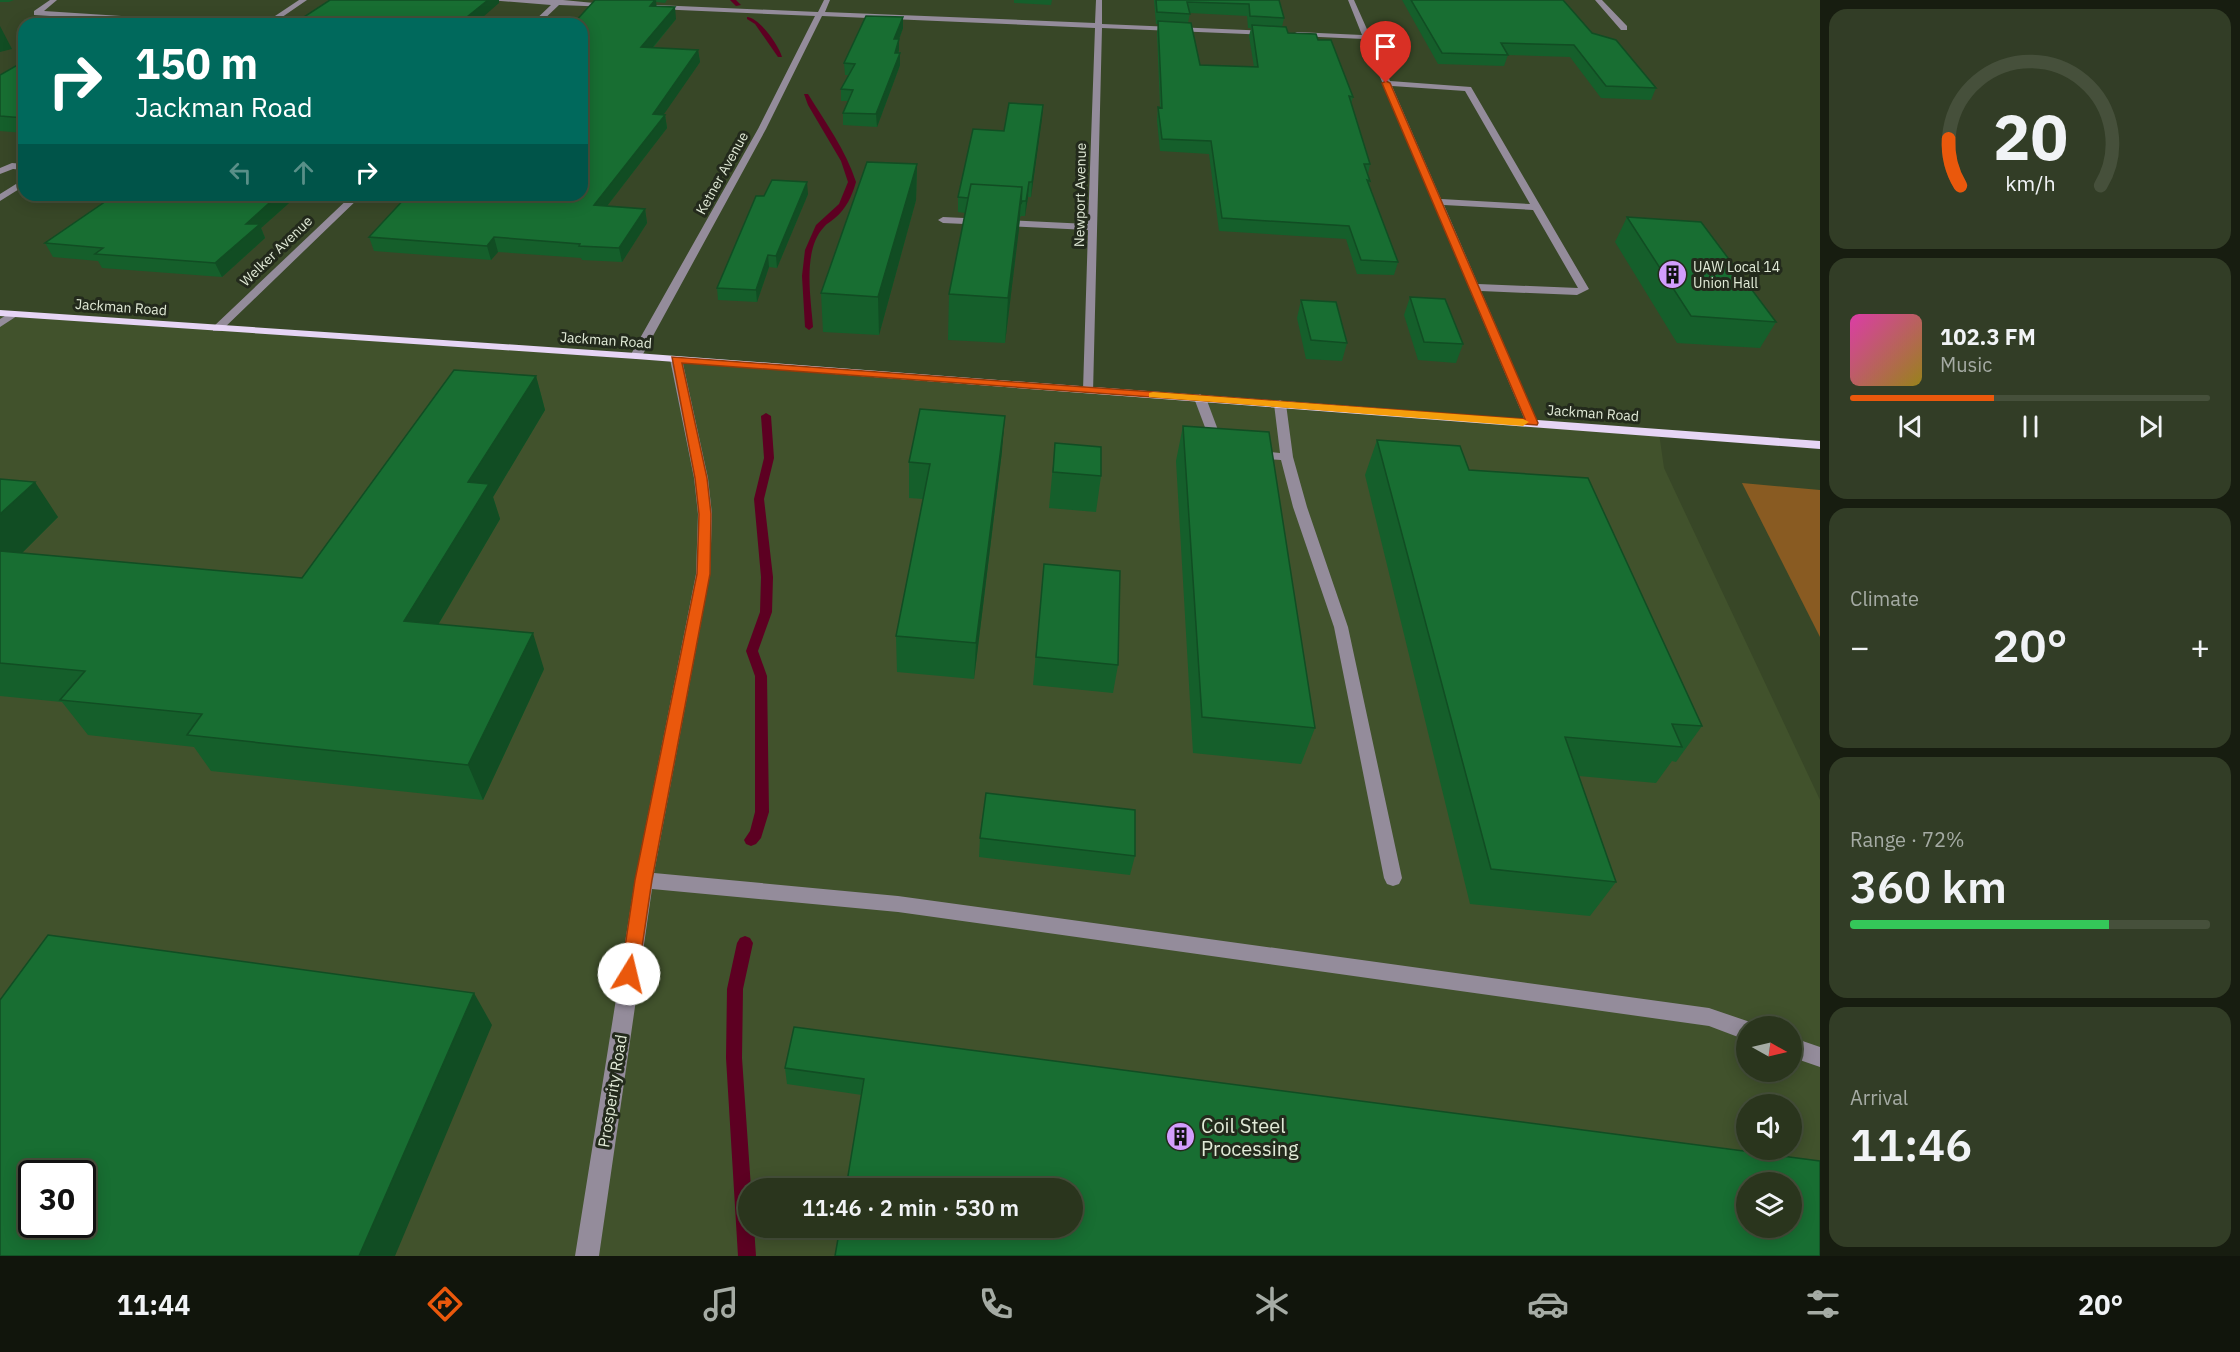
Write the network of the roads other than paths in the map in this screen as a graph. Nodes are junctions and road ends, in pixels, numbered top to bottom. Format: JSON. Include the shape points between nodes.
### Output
{"nodes":[{"id":1,"x":54,"y":0,"type":"edge"},
{"id":2,"x":304,"y":0,"type":"edge"},
{"id":3,"x":491,"y":0,"type":"edge"},
{"id":4,"x":827,"y":0,"type":"edge"},
{"id":5,"x":1099,"y":0,"type":"edge"},
{"id":6,"x":1351,"y":0,"type":"edge"},
{"id":7,"x":1598,"y":0,"type":"edge"},
{"id":8,"x":558,"y":2,"type":"edge"},
{"id":9,"x":616,"y":6,"type":"edge"},
{"id":10,"x":652,"y":7,"type":"edge"},
{"id":11,"x":820,"y":14,"type":"junction"},
{"id":12,"x":110,"y":18,"type":"edge"},
{"id":13,"x":276,"y":18,"type":"edge"},
{"id":14,"x":541,"y":18,"type":"edge"},
{"id":15,"x":1097,"y":26,"type":"junction"},
{"id":16,"x":1624,"y":28,"type":"dead end"},
{"id":17,"x":1366,"y":37,"type":"junction"},
{"id":18,"x":1386,"y":83,"type":"junction"},
{"id":19,"x":18,"y":166,"type":"edge"},
{"id":20,"x":0,"y":171,"type":"edge"},
{"id":21,"x":18,"y":186,"type":"edge"},
{"id":22,"x":0,"y":198,"type":"edge"},
{"id":23,"x":351,"y":201,"type":"edge"},
{"id":24,"x":1437,"y":202,"type":"junction"},
{"id":25,"x":1537,"y":207,"type":"junction"},
{"id":26,"x":943,"y":220,"type":"dead end"},
{"id":27,"x":1092,"y":226,"type":"junction"},
{"id":28,"x":1474,"y":287,"type":"junction"},
{"id":29,"x":6,"y":313,"type":"edge"},
{"id":30,"x":0,"y":324,"type":"edge"},
{"id":31,"x":217,"y":329,"type":"junction"},
{"id":32,"x":636,"y":356,"type":"junction"},
{"id":33,"x":675,"y":359,"type":"junction"},
{"id":34,"x":1089,"y":390,"type":"junction"},
{"id":35,"x":1200,"y":398,"type":"junction"},
{"id":36,"x":1280,"y":404,"type":"junction"},
{"id":37,"x":1533,"y":423,"type":"junction"},
{"id":38,"x":1820,"y":445,"type":"edge"},
{"id":39,"x":1287,"y":457,"type":"junction"},
{"id":40,"x":1393,"y":878,"type":"dead end"},
{"id":41,"x":644,"y":880,"type":"junction"},
{"id":42,"x":1736,"y":1026,"type":"edge"},
{"id":43,"x":1802,"y":1051,"type":"edge"},
{"id":44,"x":1820,"y":1057,"type":"edge"},
{"id":45,"x":587,"y":1256,"type":"edge"}],
"edges":[{"from":1,"to":12,"type":"street","via":[[37,13]]},
{"from":2,"to":13,"type":"street"},
{"from":3,"to":8,"type":"street"},
{"from":4,"to":11,"type":"street","name":"Ketner Avenue"},
{"from":5,"to":15,"type":"street","name":"Newport Avenue"},
{"from":6,"to":17,"type":"street"},
{"from":7,"to":16,"type":"street"},
{"from":8,"to":9,"type":"street"},
{"from":8,"to":14,"type":"street"},
{"from":10,"to":11,"type":"street"},
{"from":11,"to":15,"type":"street"},
{"from":11,"to":32,"type":"street","name":"Ketner Avenue","via":[[762,129]]},
{"from":15,"to":17,"type":"street"},
{"from":15,"to":27,"type":"street","name":"Newport Avenue"},
{"from":17,"to":18,"type":"street"},
{"from":18,"to":24,"type":"street"},
{"from":18,"to":25,"type":"street","via":[[1468,89]]},
{"from":19,"to":20,"type":"street"},
{"from":21,"to":22,"type":"street"},
{"from":23,"to":31,"type":"street","name":"Welker Avenue"},
{"from":24,"to":25,"type":"street"},
{"from":24,"to":28,"type":"street"},
{"from":25,"to":28,"type":"street","via":[[1584,289]]},
{"from":26,"to":27,"type":"street"},
{"from":27,"to":34,"type":"street","name":"Newport Avenue"},
{"from":28,"to":37,"type":"street"},
{"from":29,"to":30,"type":"street"},
{"from":29,"to":31,"type":"main road","name":"Jackman Road"},
{"from":31,"to":32,"type":"main road","name":"Jackman Road"},
{"from":32,"to":33,"type":"main road","name":"Jackman Road"},
{"from":33,"to":34,"type":"main road","name":"Jackman Road"},
{"from":33,"to":41,"type":"street","name":"Prosperity Road","via":[[701,478],[704,574]]},
{"from":34,"to":35,"type":"main road","name":"Jackman Road"},
{"from":35,"to":36,"type":"main road","name":"Jackman Road"},
{"from":35,"to":39,"type":"street","via":[[1220,452]]},
{"from":36,"to":37,"type":"main road","name":"Jackman Road"},
{"from":36,"to":39,"type":"street"},
{"from":37,"to":38,"type":"main road","name":"Jackman Road"},
{"from":39,"to":40,"type":"street","via":[[1341,627]]},
{"from":41,"to":42,"type":"street","via":[[898,904],[1709,1017]]},
{"from":41,"to":45,"type":"street","name":"Prosperity Road"},
{"from":43,"to":44,"type":"street"}]}
